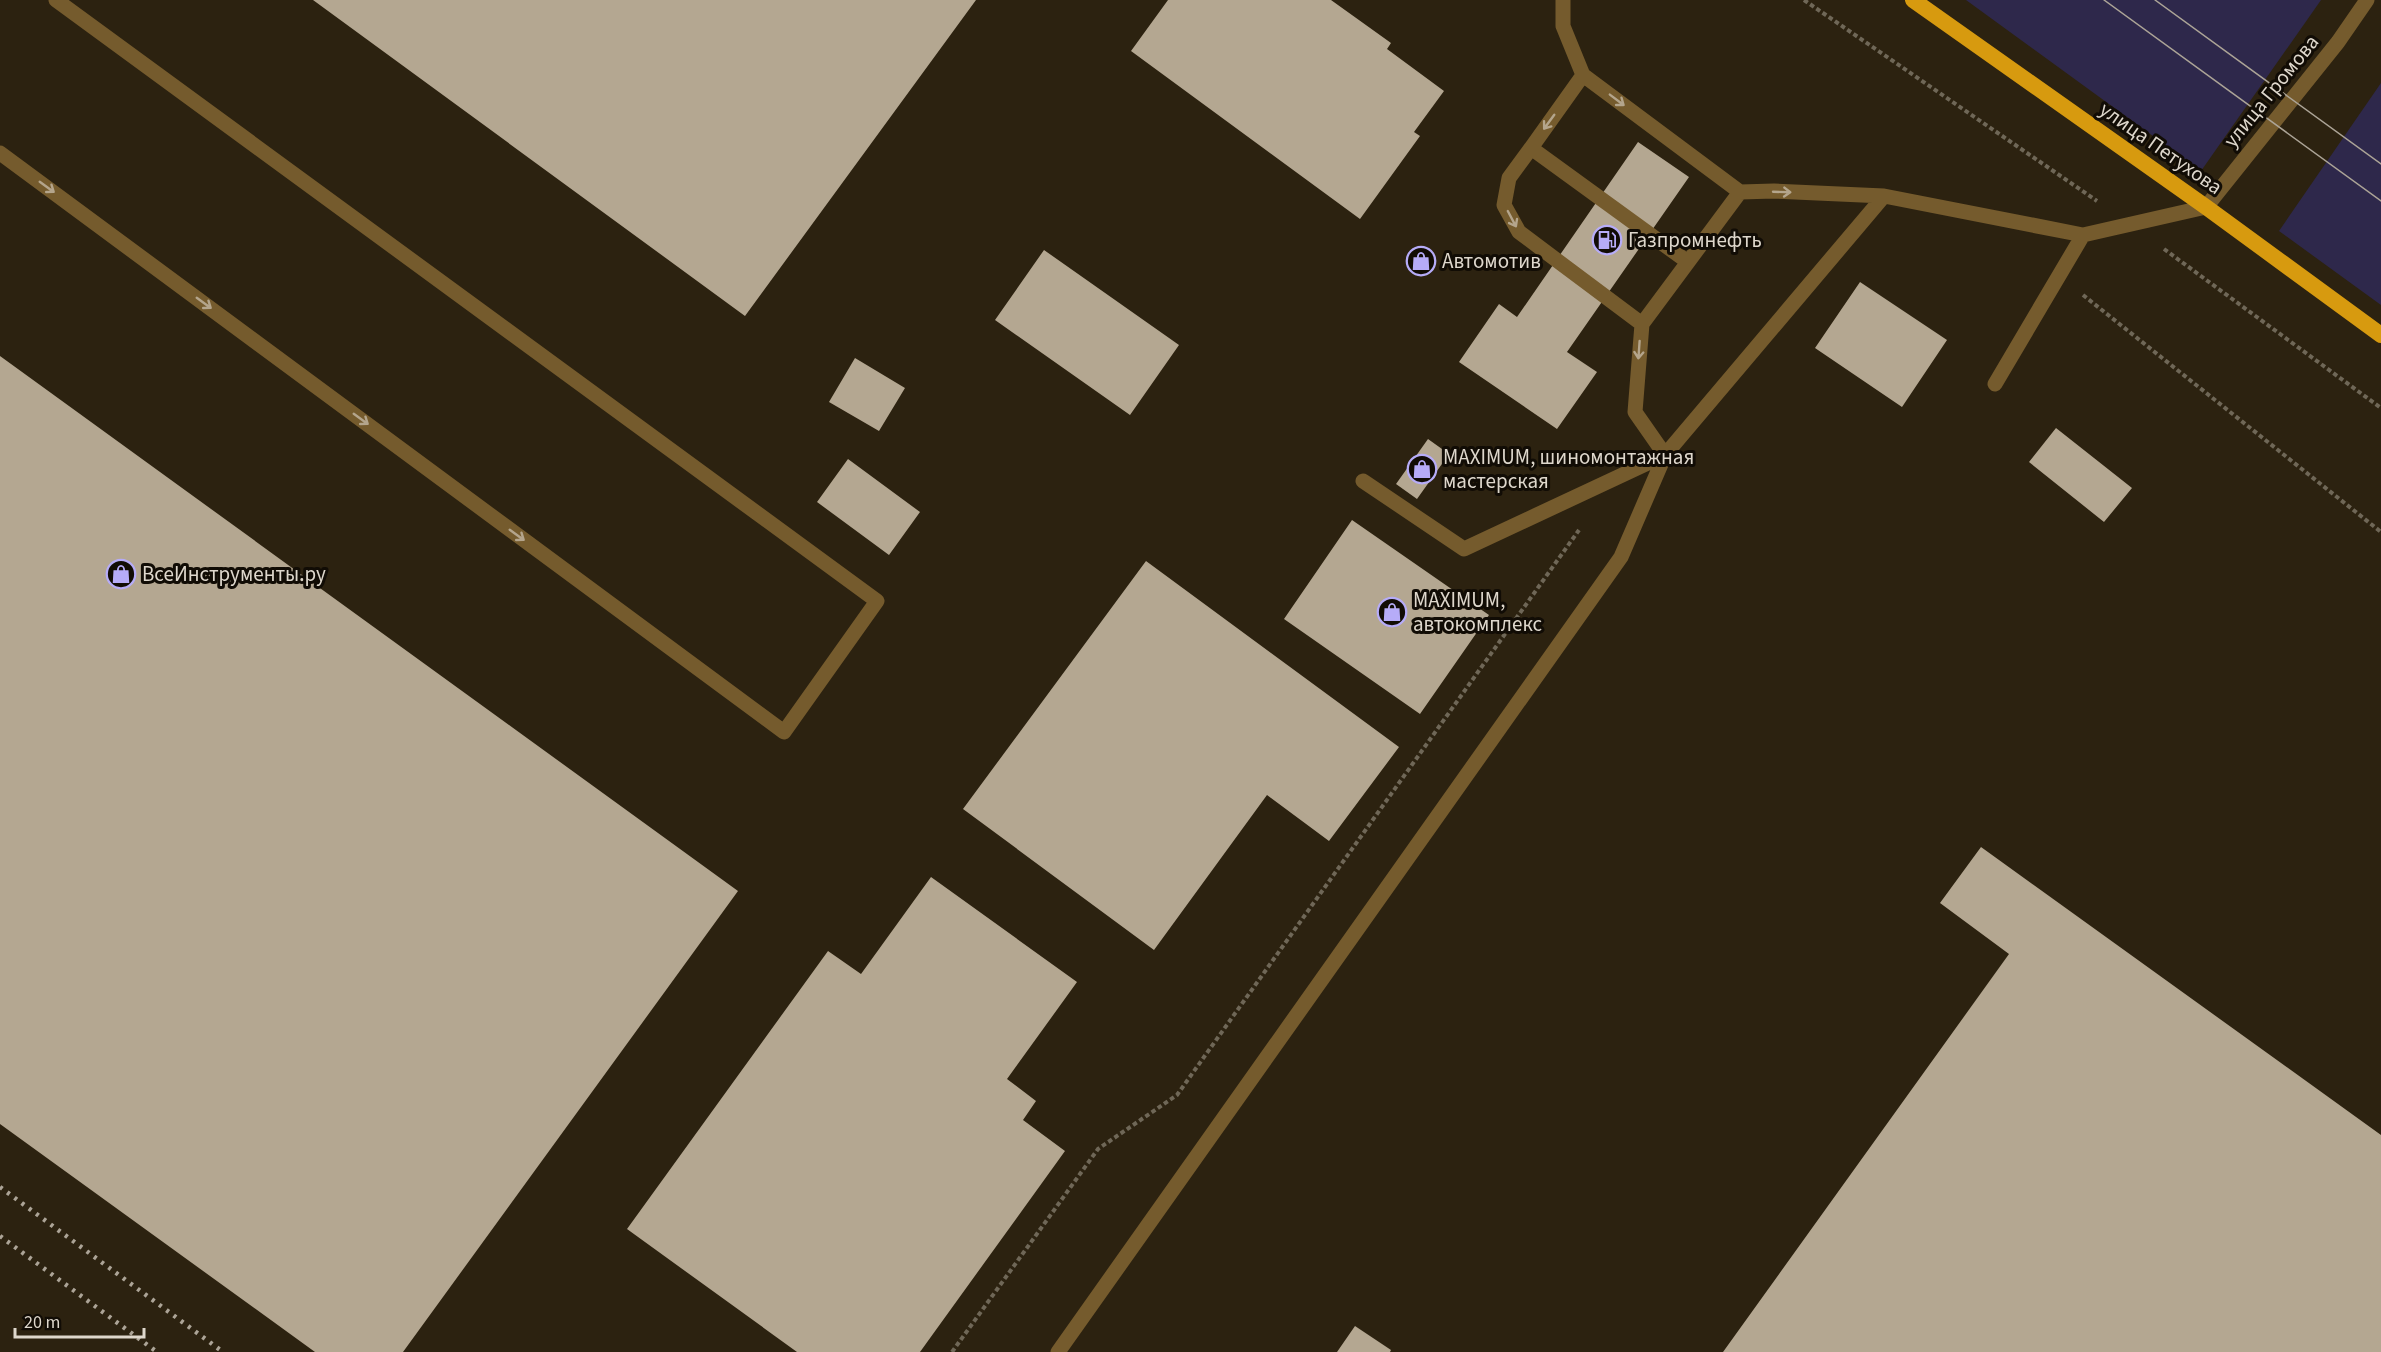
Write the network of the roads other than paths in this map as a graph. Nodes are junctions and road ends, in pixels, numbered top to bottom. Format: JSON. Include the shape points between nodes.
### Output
{"nodes":[{"id":1,"x":56,"y":0,"type":"edge"},
{"id":2,"x":1563,"y":0,"type":"edge"},
{"id":3,"x":1912,"y":0,"type":"edge"},
{"id":4,"x":2367,"y":0,"type":"edge"},
{"id":5,"x":1583,"y":75,"type":"junction"},
{"id":6,"x":1531,"y":148,"type":"junction"},
{"id":7,"x":0,"y":153,"type":"edge"},
{"id":8,"x":1740,"y":192,"type":"junction"},
{"id":9,"x":1884,"y":196,"type":"junction"},
{"id":10,"x":2206,"y":207,"type":"junction"},
{"id":11,"x":2083,"y":235,"type":"junction"},
{"id":12,"x":1688,"y":262,"type":"junction"},
{"id":13,"x":1642,"y":324,"type":"junction"},
{"id":14,"x":2381,"y":335,"type":"edge"},
{"id":15,"x":1995,"y":384,"type":"dead end"},
{"id":16,"x":1665,"y":455,"type":"junction"},
{"id":17,"x":1363,"y":481,"type":"dead end"},
{"id":18,"x":1058,"y":1352,"type":"edge"}],
"edges":[{"from":7,"to":1,"type":"street","one_way":true,"via":[[784,732],[877,601]]},
{"from":2,"to":5,"type":"street","via":[[1563,26]]},
{"from":3,"to":10,"type":"highway","name":"улица Петухова"},
{"from":4,"to":10,"type":"street","name":"улица Громова"},
{"from":5,"to":6,"type":"street","one_way":true},
{"from":5,"to":8,"type":"street","one_way":true},
{"from":6,"to":12,"type":"street"},
{"from":6,"to":13,"type":"street","one_way":true,"via":[[1509,178],[1504,205],[1520,232]]},
{"from":8,"to":9,"type":"street","one_way":true},
{"from":8,"to":12,"type":"street"},
{"from":9,"to":11,"type":"street"},
{"from":9,"to":16,"type":"street"},
{"from":10,"to":11,"type":"street"},
{"from":10,"to":14,"type":"highway","name":"улица Петухова"},
{"from":11,"to":15,"type":"street"},
{"from":12,"to":13,"type":"street"},
{"from":13,"to":16,"type":"street","one_way":true,"via":[[1635,412]]},
{"from":16,"to":17,"type":"street","via":[[1464,549]]},
{"from":16,"to":18,"type":"street","via":[[1621,557]]}]}
